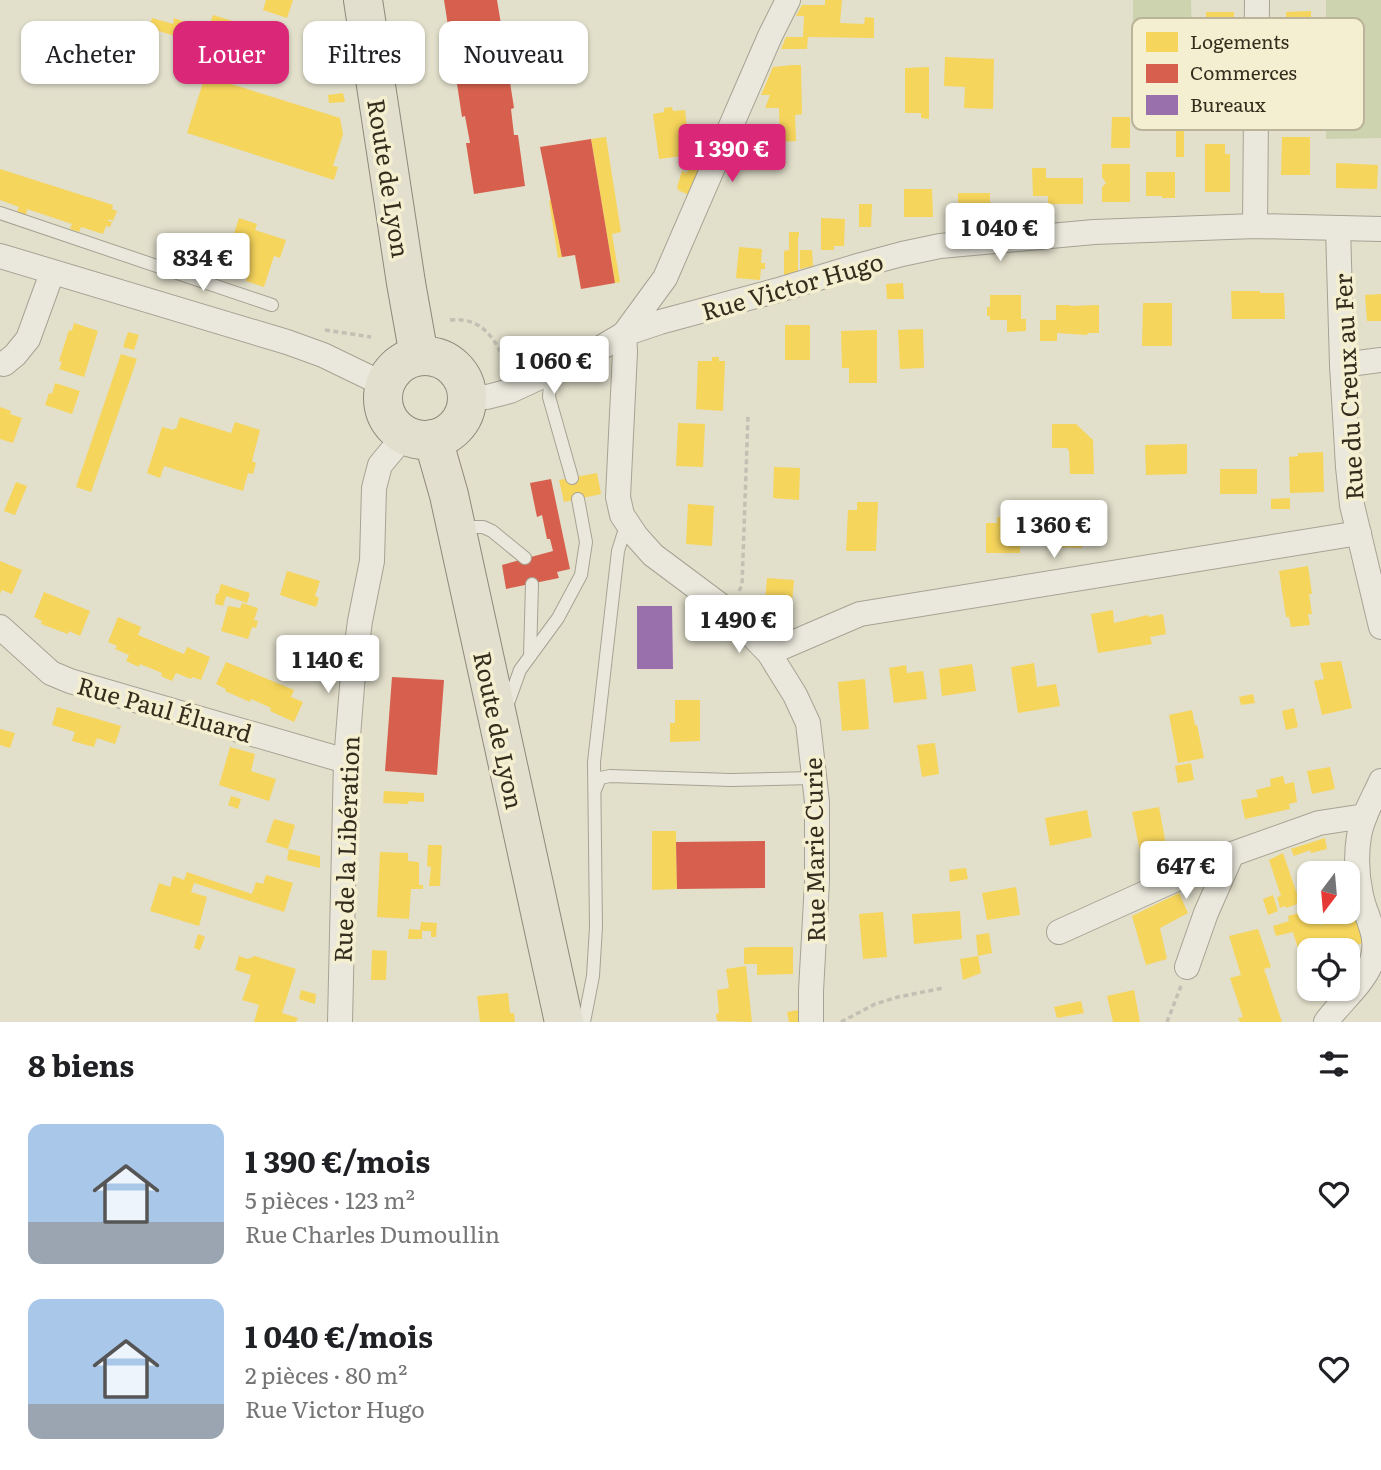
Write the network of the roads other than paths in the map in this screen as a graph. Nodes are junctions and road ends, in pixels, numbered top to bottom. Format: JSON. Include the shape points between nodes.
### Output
{"nodes":[{"id":1,"x":363,"y":0,"type":"edge"},
{"id":2,"x":788,"y":0,"type":"edge"},
{"id":3,"x":1257,"y":0,"type":"edge"},
{"id":4,"x":1257,"y":18,"type":"edge"},
{"id":5,"x":1256,"y":130,"type":"edge"},
{"id":6,"x":0,"y":213,"type":"edge"},
{"id":7,"x":1255,"y":226,"type":"junction"},
{"id":8,"x":1338,"y":228,"type":"junction"},
{"id":9,"x":1381,"y":229,"type":"edge"},
{"id":10,"x":0,"y":256,"type":"edge"},
{"id":11,"x":52,"y":273,"type":"junction"},
{"id":12,"x":272,"y":305,"type":"dead end"},
{"id":13,"x":624,"y":334,"type":"junction"},
{"id":14,"x":419,"y":356,"type":"junction"},
{"id":15,"x":1381,"y":359,"type":"edge"},
{"id":16,"x":4,"y":365,"type":"dead end"},
{"id":17,"x":1342,"y":365,"type":"junction"},
{"id":18,"x":551,"y":372,"type":"junction"},
{"id":19,"x":385,"y":385,"type":"junction"},
{"id":20,"x":467,"y":396,"type":"junction"},
{"id":21,"x":419,"y":437,"type":"junction"},
{"id":22,"x":572,"y":478,"type":"dead end"},
{"id":23,"x":578,"y":499,"type":"dead end"},
{"id":24,"x":629,"y":526,"type":"junction"},
{"id":25,"x":456,"y":527,"type":"junction"},
{"id":26,"x":1359,"y":533,"type":"junction"},
{"id":27,"x":525,"y":558,"type":"dead end"},
{"id":28,"x":532,"y":584,"type":"dead end"},
{"id":29,"x":0,"y":627,"type":"edge"},
{"id":30,"x":1381,"y":627,"type":"edge"},
{"id":31,"x":769,"y":653,"type":"junction"},
{"id":32,"x":530,"y":656,"type":"junction"},
{"id":33,"x":499,"y":726,"type":"junction"},
{"id":34,"x":346,"y":761,"type":"junction"},
{"id":35,"x":815,"y":780,"type":"junction"},
{"id":36,"x":1381,"y":781,"type":"edge"},
{"id":37,"x":594,"y":791,"type":"junction"},
{"id":38,"x":1365,"y":816,"type":"junction"},
{"id":39,"x":1232,"y":854,"type":"junction"},
{"id":40,"x":1059,"y":932,"type":"dead end"},
{"id":41,"x":1187,"y":967,"type":"road end"},
{"id":42,"x":341,"y":1022,"type":"edge"},
{"id":43,"x":564,"y":1022,"type":"edge"},
{"id":44,"x":584,"y":1022,"type":"edge"},
{"id":45,"x":811,"y":1022,"type":"edge"},
{"id":46,"x":1326,"y":1022,"type":"edge"}],
"edges":[{"from":1,"to":14,"type":"main road","name":"Route de Lyon"},
{"from":2,"to":13,"type":"street","via":[[665,278]]},
{"from":3,"to":4,"type":"street"},
{"from":5,"to":7,"type":"street"},
{"from":6,"to":12,"type":"lane"},
{"from":7,"to":8,"type":"street","name":"Rue Victor Hugo"},
{"from":7,"to":13,"type":"street","name":"Rue Victor Hugo","via":[[1094,232],[940,246]]},
{"from":8,"to":9,"type":"street","name":"Rue Victor Hugo"},
{"from":8,"to":17,"type":"street","name":"Rue du Creux au Fer"},
{"from":10,"to":11,"type":"street"},
{"from":11,"to":16,"type":"street","via":[[28,338]]},
{"from":11,"to":19,"type":"street","via":[[287,342]]},
{"from":13,"to":18,"type":"street"},
{"from":13,"to":24,"type":"street","name":"Rue Marie Curie","via":[[618,497]]},
{"from":14,"to":19,"type":"main road","via":[[398,366]]},
{"from":14,"to":20,"type":"main road","via":[[433,357],[457,370]]},
{"from":15,"to":17,"type":"street"},
{"from":17,"to":26,"type":"street","name":"Rue du Creux au Fer","via":[[1348,467]]},
{"from":18,"to":20,"type":"street","via":[[487,397]]},
{"from":18,"to":22,"type":"lane","via":[[549,397]]},
{"from":19,"to":21,"type":"main road","via":[[386,414],[394,426]]},
{"from":20,"to":21,"type":"main road","via":[[466,411],[447,434]]},
{"from":21,"to":25,"type":"main road","name":"Route de Lyon","via":[[449,495]]},
{"from":21,"to":34,"type":"street","name":"Rue de la Libération","via":[[380,465],[374,488],[372,561],[353,674]]},
{"from":23,"to":32,"type":"lane","via":[[586,542],[581,575]]},
{"from":24,"to":31,"type":"street","name":"Rue Marie Curie","via":[[653,555],[728,611]]},
{"from":24,"to":37,"type":"lane","via":[[618,551]]},
{"from":25,"to":27,"type":"lane","via":[[492,531]]},
{"from":25,"to":33,"type":"main road","name":"Route de Lyon"},
{"from":26,"to":30,"type":"street","name":"Rue du Creux au Fer"},
{"from":26,"to":31,"type":"street","via":[[860,614]]},
{"from":28,"to":32,"type":"lane"},
{"from":29,"to":34,"type":"street","name":"Rue Paul Éluard","via":[[51,673],[70,681]]},
{"from":31,"to":35,"type":"street","name":"Rue Marie Curie","via":[[808,723]]},
{"from":32,"to":33,"type":"lane"},
{"from":33,"to":43,"type":"main road","name":"Route de Lyon"},
{"from":34,"to":42,"type":"street","name":"Rue de la Libération"},
{"from":35,"to":37,"type":"lane","via":[[610,776],[600,778]]},
{"from":35,"to":45,"type":"street","name":"Rue Marie Curie","via":[[817,882]]},
{"from":36,"to":38,"type":"street"},
{"from":37,"to":44,"type":"lane","via":[[596,927]]},
{"from":38,"to":39,"type":"street","via":[[1319,823]]},
{"from":38,"to":46,"type":"street","via":[[1358,870],[1361,897],[1375,937],[1373,958]]},
{"from":39,"to":40,"type":"street"},
{"from":39,"to":41,"type":"street"}]}
